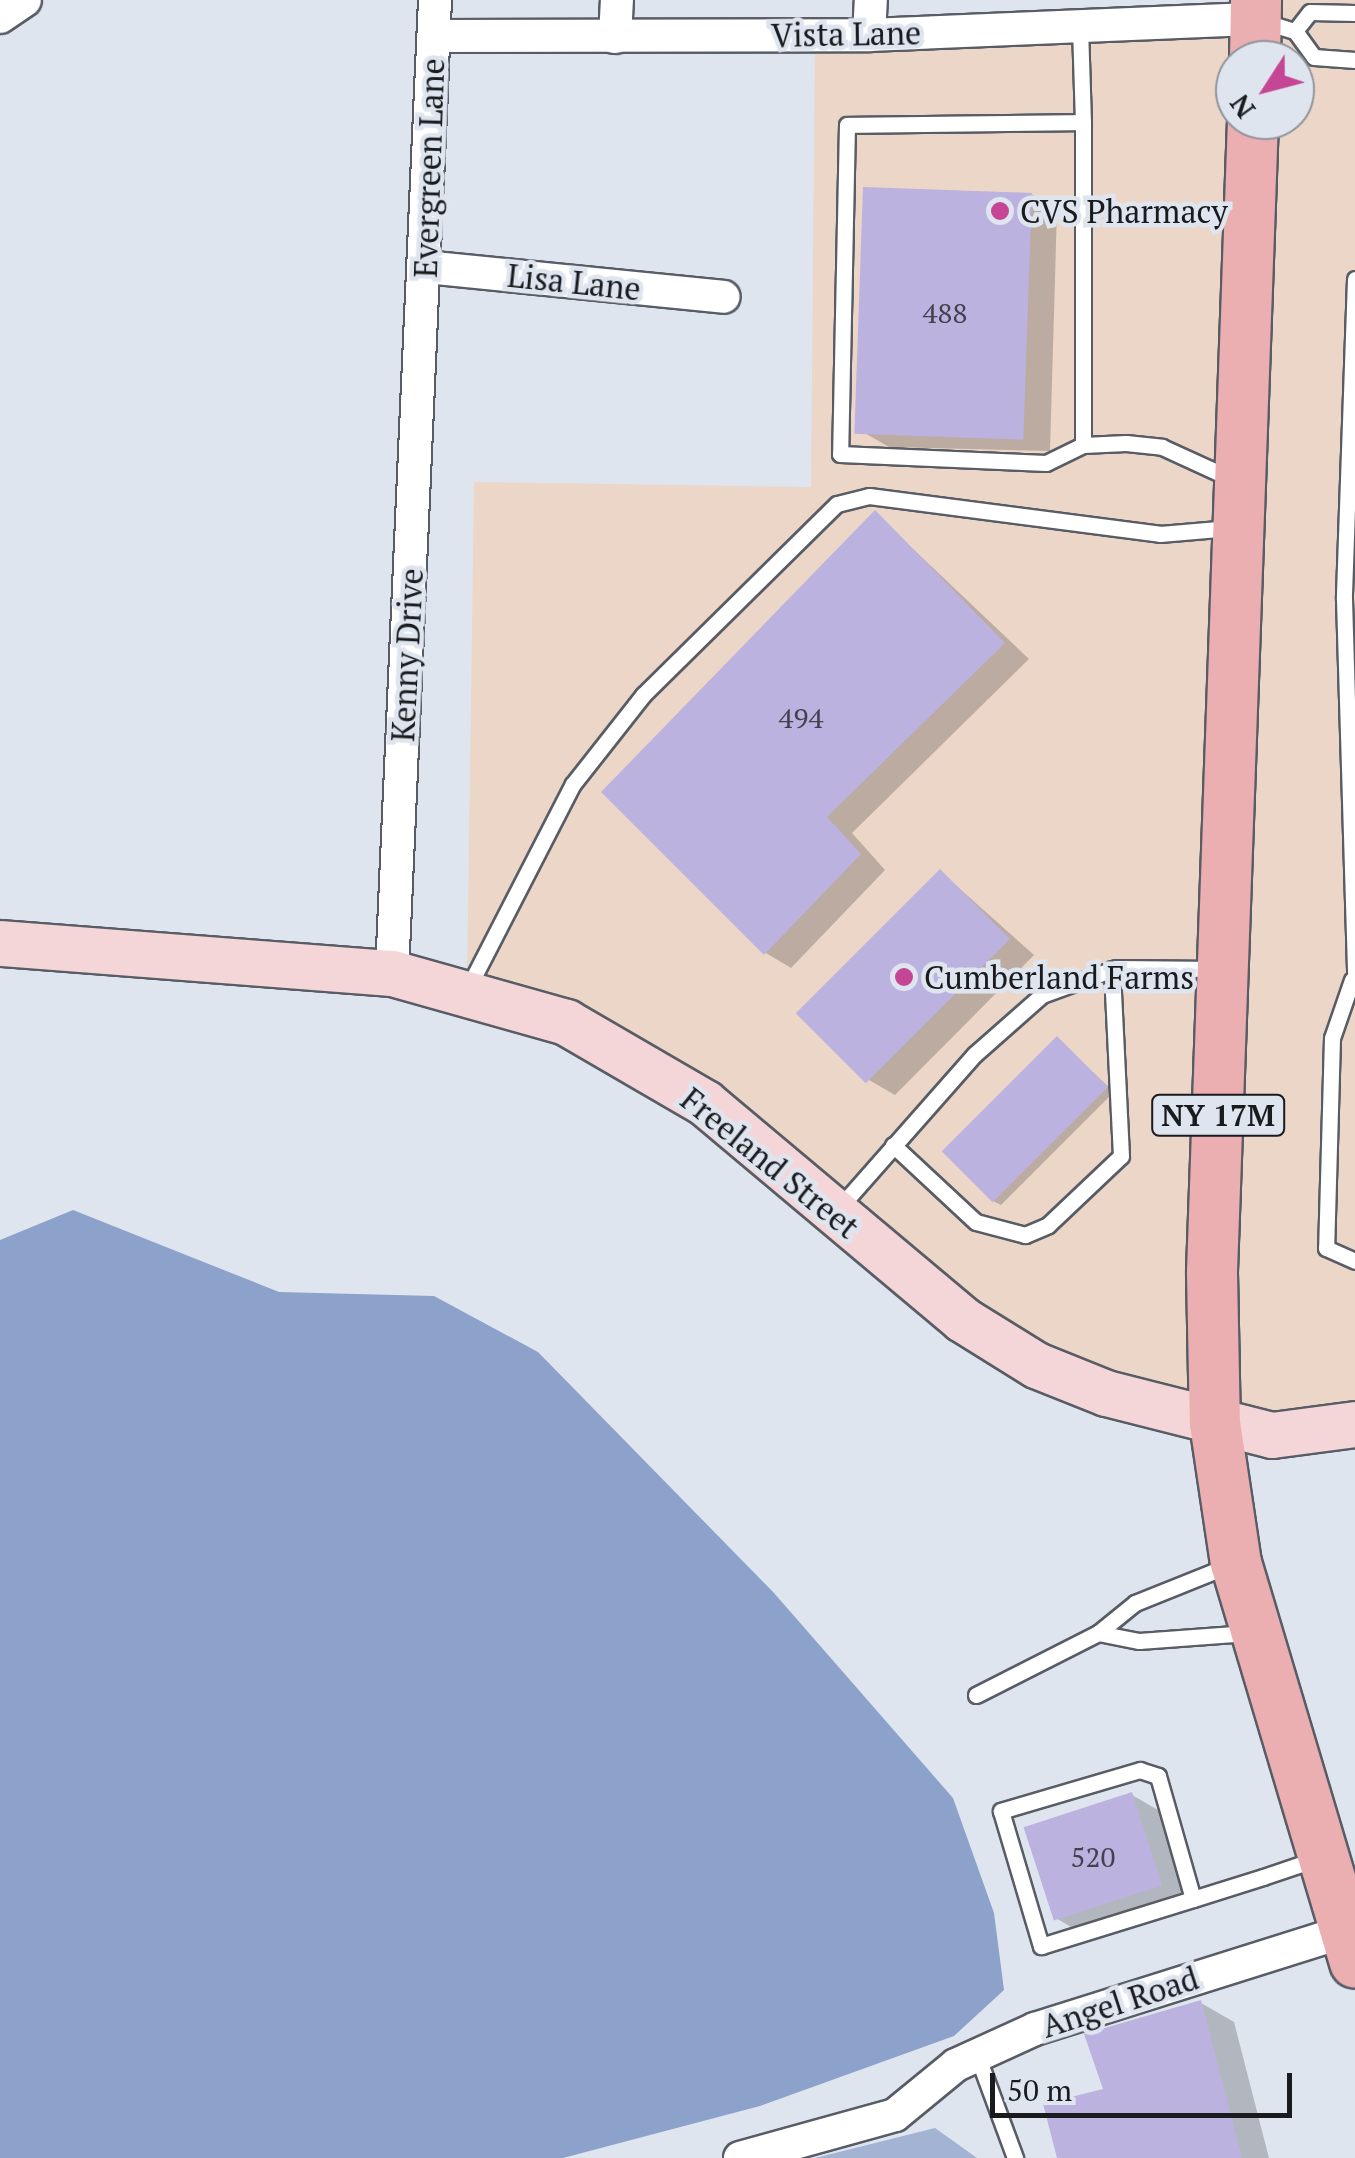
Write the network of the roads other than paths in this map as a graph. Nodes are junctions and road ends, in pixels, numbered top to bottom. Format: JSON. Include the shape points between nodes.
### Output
{"nodes":[{"id":1,"x":26,"y":0,"type":"edge"},
{"id":2,"x":435,"y":0,"type":"edge"},
{"id":3,"x":617,"y":0,"type":"edge"},
{"id":4,"x":871,"y":0,"type":"edge"},
{"id":5,"x":1355,"y":13,"type":"edge"},
{"id":6,"x":1049,"y":14,"type":"edge"},
{"id":7,"x":0,"y":17,"type":"edge"},
{"id":8,"x":1080,"y":26,"type":"junction"},
{"id":9,"x":1266,"y":28,"type":"edge"},
{"id":10,"x":869,"y":34,"type":"junction"},
{"id":11,"x":434,"y":36,"type":"junction"},
{"id":12,"x":615,"y":36,"type":"junction"},
{"id":13,"x":1355,"y":60,"type":"edge"},
{"id":14,"x":1084,"y":122,"type":"junction"},
{"id":15,"x":1253,"y":140,"type":"edge"},
{"id":16,"x":425,"y":267,"type":"junction"},
{"id":17,"x":1355,"y":279,"type":"edge"},
{"id":18,"x":723,"y":297,"type":"dead end"},
{"id":19,"x":422,"y":336,"type":"joint"},
{"id":20,"x":1083,"y":446,"type":"junction"},
{"id":21,"x":1245,"y":506,"type":"junction"},
{"id":22,"x":0,"y":943,"type":"edge"},
{"id":23,"x":1112,"y":969,"type":"junction"},
{"id":24,"x":1223,"y":970,"type":"junction"},
{"id":25,"x":392,"y":973,"type":"junction"},
{"id":26,"x":1353,"y":980,"type":"edge"},
{"id":27,"x":467,"y":990,"type":"junction"},
{"id":28,"x":893,"y":1145,"type":"junction"},
{"id":29,"x":833,"y":1215,"type":"junction"},
{"id":30,"x":1355,"y":1261,"type":"edge"},
{"id":31,"x":1215,"y":1423,"type":"junction"},
{"id":32,"x":1355,"y":1424,"type":"edge"},
{"id":33,"x":1236,"y":1563,"type":"junction"},
{"id":34,"x":1098,"y":1633,"type":"junction"},
{"id":35,"x":1255,"y":1633,"type":"junction"},
{"id":36,"x":976,"y":1695,"type":"dead end"},
{"id":37,"x":1323,"y":1856,"type":"junction"},
{"id":38,"x":1192,"y":1899,"type":"junction"},
{"id":39,"x":1352,"y":1940,"type":"edge"},
{"id":40,"x":977,"y":2055,"type":"junction"},
{"id":41,"x":740,"y":2158,"type":"edge"},
{"id":42,"x":1015,"y":2158,"type":"edge"}],
"edges":[{"from":1,"to":7,"type":"street"},
{"from":2,"to":11,"type":"street","name":"Evergreen Lane"},
{"from":3,"to":12,"type":"street"},
{"from":4,"to":10,"type":"street"},
{"from":5,"to":9,"type":"lane","via":[[1310,12]]},
{"from":6,"to":8,"type":"street","name":"Vista Lane"},
{"from":6,"to":10,"type":"street","name":"Vista Lane"},
{"from":8,"to":9,"type":"street","name":"Vista Lane"},
{"from":8,"to":14,"type":"lane"},
{"from":9,"to":13,"type":"lane","via":[[1314,57]]},
{"from":10,"to":12,"type":"street","name":"Vista Lane"},
{"from":11,"to":12,"type":"street","name":"Vista Lane"},
{"from":11,"to":16,"type":"street","name":"Evergreen Lane"},
{"from":14,"to":20,"type":"lane"},
{"from":14,"to":20,"type":"lane","via":[[846,125],[840,454],[1046,462]]},
{"from":15,"to":21,"type":"main road","number":"NY 17M"},
{"from":16,"to":18,"type":"street","name":"Lisa Lane"},
{"from":16,"to":19,"type":"street","name":"Evergreen Lane"},
{"from":17,"to":26,"type":"lane","via":[[1344,600]]},
{"from":19,"to":25,"type":"street","name":"Kenny Drive"},
{"from":20,"to":21,"type":"lane","via":[[1162,447]]},
{"from":21,"to":24,"type":"main road","number":"NY 17M"},
{"from":21,"to":27,"type":"lane","via":[[1160,534],[869,496],[837,504],[643,695],[573,784]]},
{"from":22,"to":25,"type":"main road","name":"Freeland Street"},
{"from":23,"to":24,"type":"lane","via":[[1159,962]]},
{"from":23,"to":28,"type":"lane","via":[[1042,995]]},
{"from":23,"to":28,"type":"lane","via":[[1121,1156],[1048,1225],[1025,1235],[976,1222]]},
{"from":24,"to":31,"type":"main road","number":"NY 17M"},
{"from":25,"to":27,"type":"main road","name":"Freeland Street"},
{"from":26,"to":30,"type":"lane","via":[[1332,1038],[1326,1248]]},
{"from":27,"to":29,"type":"main road","name":"Freeland Street","via":[[566,1022],[661,1075]]},
{"from":28,"to":29,"type":"lane"},
{"from":29,"to":31,"type":"main road","name":"Freeland Street","via":[[1036,1365]]},
{"from":31,"to":32,"type":"main road","name":"Freeland Street","via":[[1272,1434]]},
{"from":31,"to":33,"type":"main road","number":"NY 17M"},
{"from":33,"to":34,"type":"lane","via":[[1135,1603]]},
{"from":33,"to":35,"type":"main road","number":"NY 17M"},
{"from":34,"to":35,"type":"lane","via":[[1139,1641]]},
{"from":34,"to":36,"type":"lane"},
{"from":35,"to":37,"type":"main road","number":"NY 17M"},
{"from":37,"to":38,"type":"lane"},
{"from":37,"to":39,"type":"main road","number":"NY 17M"},
{"from":38,"to":38,"type":"lane","via":[[1041,1946],[1001,1811],[1140,1770],[1158,1776]]},
{"from":39,"to":40,"type":"street","name":"Angel Road"},
{"from":40,"to":41,"type":"street","name":"Angel Road","via":[[895,2115]]},
{"from":40,"to":42,"type":"lane"}]}
